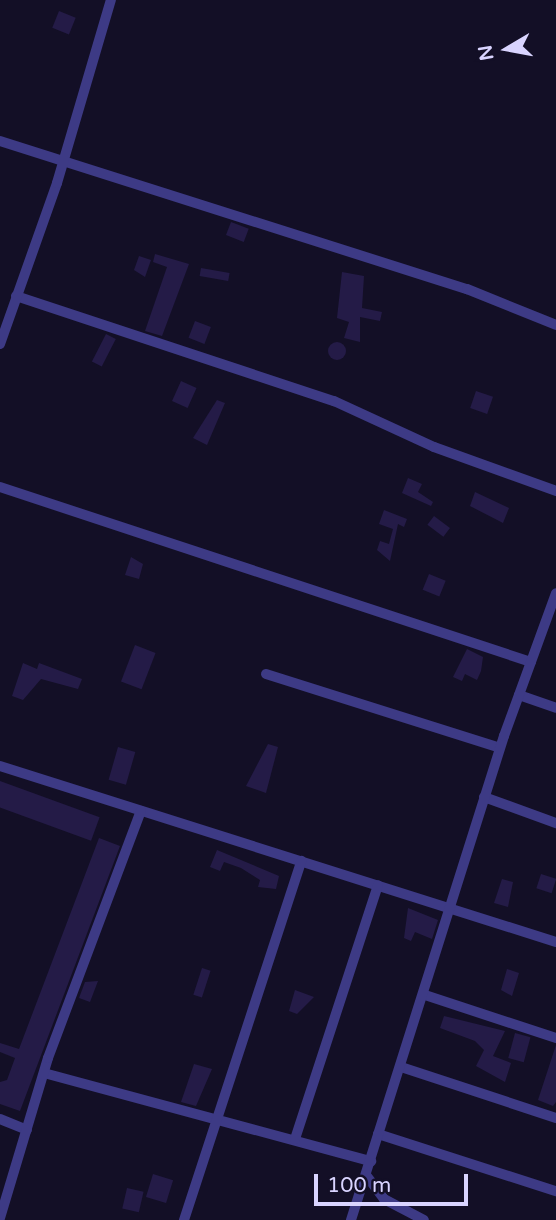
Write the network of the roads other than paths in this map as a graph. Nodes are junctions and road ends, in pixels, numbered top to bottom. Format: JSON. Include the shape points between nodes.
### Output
{"nodes":[{"id":1,"x":111,"y":0,"type":"edge"},
{"id":2,"x":0,"y":141,"type":"edge"},
{"id":3,"x":64,"y":158,"type":"junction"},
{"id":4,"x":16,"y":296,"type":"junction"},
{"id":5,"x":556,"y":325,"type":"edge"},
{"id":6,"x":0,"y":344,"type":"edge"},
{"id":7,"x":0,"y":487,"type":"edge"},
{"id":8,"x":556,"y":491,"type":"edge"},
{"id":9,"x":556,"y":593,"type":"edge"},
{"id":10,"x":554,"y":608,"type":"edge"},
{"id":11,"x":531,"y":662,"type":"junction"},
{"id":12,"x":266,"y":674,"type":"dead end"},
{"id":13,"x":519,"y":695,"type":"junction"},
{"id":14,"x":556,"y":708,"type":"edge"},
{"id":15,"x":500,"y":748,"type":"junction"},
{"id":16,"x":0,"y":766,"type":"edge"},
{"id":17,"x":484,"y":797,"type":"junction"},
{"id":18,"x":141,"y":811,"type":"junction"},
{"id":19,"x":556,"y":823,"type":"edge"},
{"id":20,"x":301,"y":861,"type":"junction"},
{"id":21,"x":378,"y":885,"type":"junction"},
{"id":22,"x":451,"y":907,"type":"junction"},
{"id":23,"x":556,"y":942,"type":"edge"},
{"id":24,"x":425,"y":995,"type":"junction"},
{"id":25,"x":556,"y":1038,"type":"edge"},
{"id":26,"x":401,"y":1067,"type":"junction"},
{"id":27,"x":44,"y":1073,"type":"junction"},
{"id":28,"x":221,"y":1117,"type":"junction"},
{"id":29,"x":556,"y":1118,"type":"edge"},
{"id":30,"x":0,"y":1119,"type":"edge"},
{"id":31,"x":27,"y":1130,"type":"junction"},
{"id":32,"x":378,"y":1134,"type":"junction"},
{"id":33,"x":295,"y":1139,"type":"junction"},
{"id":34,"x":371,"y":1161,"type":"junction"},
{"id":35,"x":366,"y":1175,"type":"junction"},
{"id":36,"x":556,"y":1191,"type":"edge"},
{"id":37,"x":0,"y":1218,"type":"edge"},
{"id":38,"x":184,"y":1220,"type":"edge"},
{"id":39,"x":351,"y":1220,"type":"edge"},
{"id":40,"x":424,"y":1220,"type":"edge"}],
"edges":[{"from":1,"to":3,"type":"street"},
{"from":2,"to":3,"type":"street"},
{"from":3,"to":4,"type":"street"},
{"from":3,"to":5,"type":"street","via":[[467,289]]},
{"from":4,"to":6,"type":"street"},
{"from":4,"to":8,"type":"street","via":[[334,401],[433,447]]},
{"from":7,"to":11,"type":"street"},
{"from":9,"to":10,"type":"street"},
{"from":10,"to":11,"type":"street"},
{"from":11,"to":13,"type":"street"},
{"from":12,"to":15,"type":"street"},
{"from":13,"to":14,"type":"street"},
{"from":13,"to":15,"type":"street"},
{"from":15,"to":17,"type":"street"},
{"from":16,"to":18,"type":"street"},
{"from":17,"to":19,"type":"street"},
{"from":17,"to":22,"type":"street"},
{"from":18,"to":20,"type":"street"},
{"from":18,"to":27,"type":"street"},
{"from":20,"to":21,"type":"street"},
{"from":20,"to":28,"type":"street"},
{"from":21,"to":22,"type":"street"},
{"from":21,"to":33,"type":"street"},
{"from":22,"to":23,"type":"street"},
{"from":22,"to":24,"type":"street"},
{"from":24,"to":25,"type":"street"},
{"from":24,"to":26,"type":"street"},
{"from":26,"to":29,"type":"street"},
{"from":26,"to":32,"type":"street"},
{"from":27,"to":28,"type":"street"},
{"from":27,"to":31,"type":"street"},
{"from":28,"to":33,"type":"street"},
{"from":28,"to":38,"type":"street"},
{"from":30,"to":31,"type":"street"},
{"from":31,"to":37,"type":"street"},
{"from":32,"to":34,"type":"street"},
{"from":32,"to":36,"type":"street"},
{"from":33,"to":34,"type":"street"},
{"from":34,"to":35,"type":"street"},
{"from":35,"to":39,"type":"street"},
{"from":35,"to":40,"type":"street","via":[[384,1199]]}]}
